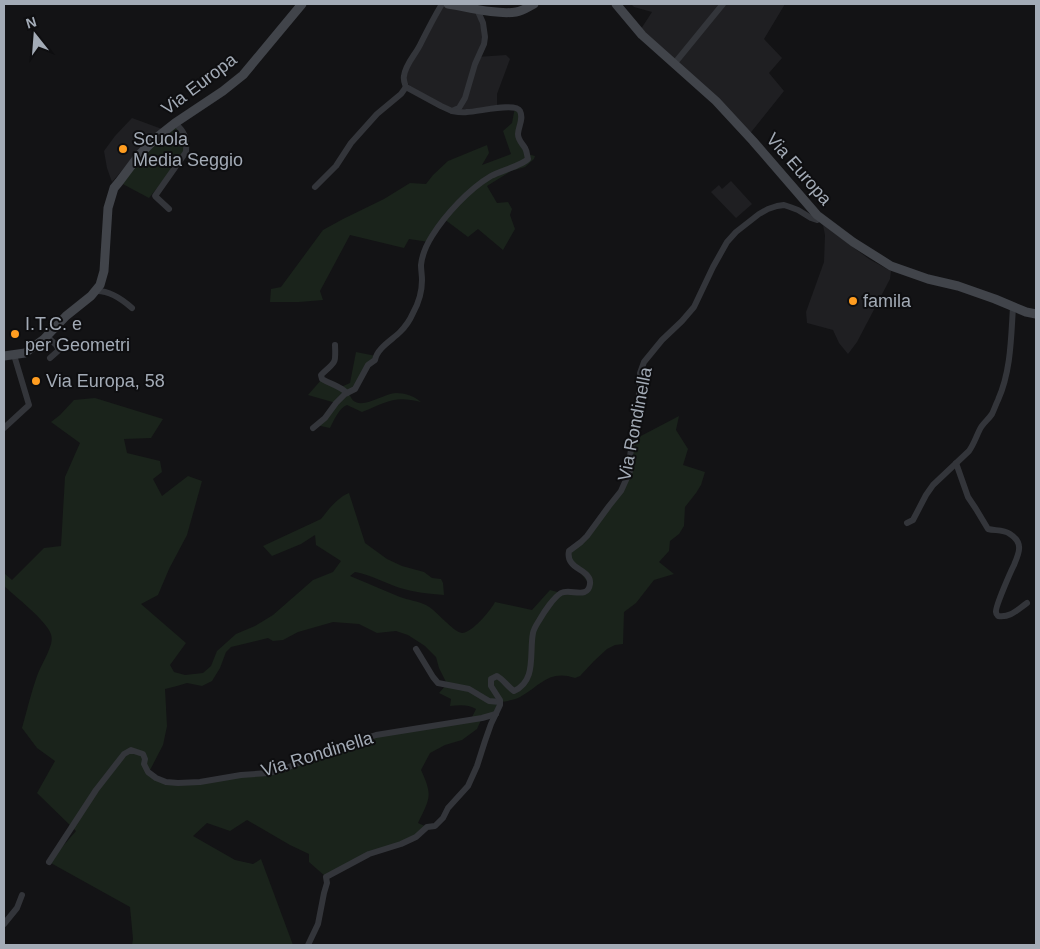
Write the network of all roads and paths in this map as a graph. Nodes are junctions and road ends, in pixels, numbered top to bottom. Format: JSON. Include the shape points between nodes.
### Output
{"nodes":[{"id":1,"x":302,"y":4,"type":"edge"},
{"id":2,"x":442,"y":4,"type":"edge"},
{"id":3,"x":448,"y":4,"type":"edge"},
{"id":4,"x":534,"y":4,"type":"edge"},
{"id":5,"x":616,"y":4,"type":"edge"},
{"id":6,"x":724,"y":4,"type":"edge"},
{"id":7,"x":477,"y":9,"type":"junction"},
{"id":8,"x":674,"y":64,"type":"junction"},
{"id":9,"x":406,"y":88,"type":"junction"},
{"id":10,"x":452,"y":111,"type":"junction"},
{"id":11,"x":175,"y":123,"type":"junction"},
{"id":12,"x":315,"y":187,"type":"dead end"},
{"id":13,"x":169,"y":209,"type":"dead end"},
{"id":14,"x":820,"y":218,"type":"junction"},
{"id":15,"x":96,"y":290,"type":"junction"},
{"id":16,"x":1013,"y":307,"type":"junction"},
{"id":17,"x":132,"y":308,"type":"dead end"},
{"id":18,"x":1036,"y":314,"type":"edge"},
{"id":19,"x":47,"y":336,"type":"junction"},
{"id":20,"x":334,"y":345,"type":"dead end"},
{"id":21,"x":14,"y":354,"type":"junction"},
{"id":22,"x":4,"y":356,"type":"edge"},
{"id":23,"x":50,"y":358,"type":"dead end"},
{"id":24,"x":347,"y":393,"type":"junction"},
{"id":25,"x":4,"y":428,"type":"edge"},
{"id":26,"x":312,"y":428,"type":"dead end"},
{"id":27,"x":956,"y":463,"type":"junction"},
{"id":28,"x":907,"y":523,"type":"dead end"},
{"id":29,"x":1026,"y":603,"type":"dead end"},
{"id":30,"x":416,"y":649,"type":"dead end"},
{"id":31,"x":500,"y":702,"type":"junction"},
{"id":32,"x":496,"y":714,"type":"junction"},
{"id":33,"x":49,"y":862,"type":"dead end"},
{"id":34,"x":22,"y":895,"type":"dead end"},
{"id":35,"x":4,"y":924,"type":"edge"},
{"id":36,"x":308,"y":945,"type":"edge"}],
"edges":[{"from":1,"to":11,"type":"main road","name":"Via Europa","via":[[243,76]]},
{"from":2,"to":9,"type":"street","via":[[406,69]]},
{"from":3,"to":7,"type":"main road"},
{"from":4,"to":7,"type":"main road","via":[[517,12]]},
{"from":5,"to":8,"type":"main road","name":"Via Europa","via":[[642,35]]},
{"from":6,"to":8,"type":"street"},
{"from":7,"to":10,"type":"street","via":[[484,30],[484,44],[465,98],[459,108]]},
{"from":8,"to":14,"type":"main road","name":"Via Europa","via":[[716,101]]},
{"from":9,"to":10,"type":"street"},
{"from":9,"to":12,"type":"street","via":[[377,114]]},
{"from":10,"to":24,"type":"street","via":[[519,109],[518,136],[528,159],[491,176],[441,222],[422,258],[421,288],[414,312],[402,330],[368,365],[355,389]]},
{"from":11,"to":13,"type":"street","via":[[185,136],[186,152],[155,196]]},
{"from":11,"to":15,"type":"main road","name":"Via Europa","via":[[140,154],[114,188],[108,208],[104,271]]},
{"from":14,"to":16,"type":"main road","name":"Via Europa","via":[[891,266]]},
{"from":14,"to":31,"type":"street","name":"Via Rondinella","via":[[817,220],[790,207],[777,206],[759,214],[736,232],[721,251],[694,307],[644,362],[626,482],[587,536],[569,551],[571,562],[589,576],[588,590],[561,593],[543,613],[534,631],[529,675],[520,688],[514,691],[498,676],[491,679],[491,686]]},
{"from":15,"to":17,"type":"street","via":[[104,290]]},
{"from":15,"to":19,"type":"main road","name":"Via Europa"},
{"from":16,"to":18,"type":"main road","name":"Via Europa"},
{"from":16,"to":27,"type":"street","via":[[1005,381],[974,444]]},
{"from":19,"to":21,"type":"main road","name":"Via Europa","via":[[25,353]]},
{"from":19,"to":23,"type":"street","via":[[59,350]]},
{"from":20,"to":24,"type":"street","via":[[333,365],[321,375],[322,379]]},
{"from":21,"to":22,"type":"main road","name":"Via Europa"},
{"from":21,"to":25,"type":"street","via":[[29,405]]},
{"from":24,"to":26,"type":"street"},
{"from":27,"to":28,"type":"street","via":[[933,486],[914,520]]},
{"from":27,"to":29,"type":"street","via":[[968,497],[988,529],[1010,534],[1020,547],[996,612],[1002,617],[1010,615]]},
{"from":30,"to":31,"type":"street","via":[[438,683],[469,689],[490,701]]},
{"from":31,"to":32,"type":"street"},
{"from":32,"to":33,"type":"street","name":"Via Rondinella","via":[[376,735],[284,769],[200,782],[166,782],[156,778],[148,772],[143,754],[131,750],[124,754],[96,790]]},
{"from":32,"to":36,"type":"street","via":[[468,786],[436,826],[427,827],[401,844],[369,854],[326,877],[318,924]]},
{"from":34,"to":35,"type":"street","via":[[17,908]]}]}
